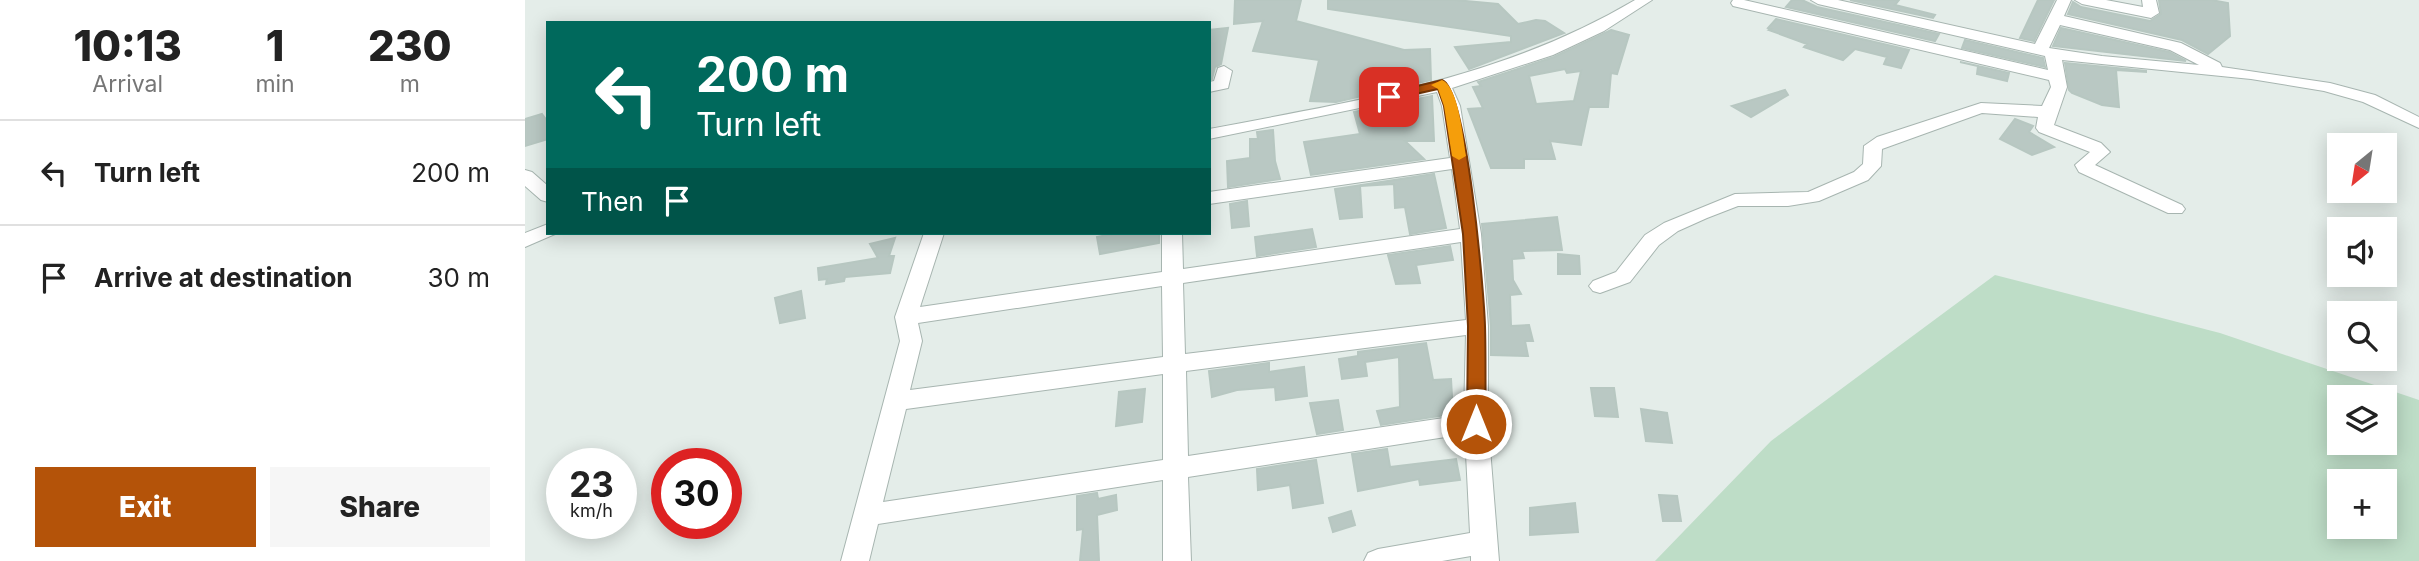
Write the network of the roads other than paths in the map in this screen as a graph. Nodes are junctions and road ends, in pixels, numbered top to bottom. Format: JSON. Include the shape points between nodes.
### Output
{"nodes":[{"id":1,"x":1645,"y":0,"type":"edge"},
{"id":2,"x":1818,"y":0,"type":"edge"},
{"id":3,"x":2064,"y":0,"type":"edge"},
{"id":4,"x":2082,"y":0,"type":"edge"},
{"id":5,"x":2149,"y":0,"type":"edge"},
{"id":6,"x":1738,"y":3,"type":"dead end"},
{"id":7,"x":2055,"y":19,"type":"junction"},
{"id":8,"x":2047,"y":52,"type":"junction"},
{"id":9,"x":2219,"y":69,"type":"junction"},
{"id":10,"x":1224,"y":71,"type":"dead end"},
{"id":11,"x":2058,"y":76,"type":"junction"},
{"id":12,"x":1442,"y":84,"type":"junction"},
{"id":13,"x":1211,"y":87,"type":"edge"},
{"id":14,"x":2419,"y":104,"type":"edge"},
{"id":15,"x":2394,"y":111,"type":"junction"},
{"id":16,"x":2048,"y":112,"type":"junction"},
{"id":17,"x":2419,"y":123,"type":"edge"},
{"id":18,"x":1211,"y":134,"type":"edge"},
{"id":19,"x":1460,"y":162,"type":"junction"},
{"id":20,"x":525,"y":176,"type":"edge"},
{"id":21,"x":546,"y":193,"type":"edge"},
{"id":22,"x":1211,"y":198,"type":"edge"},
{"id":23,"x":2175,"y":209,"type":"dead end"},
{"id":24,"x":546,"y":231,"type":"edge"},
{"id":25,"x":1471,"y":234,"type":"junction"},
{"id":26,"x":933,"y":235,"type":"edge"},
{"id":27,"x":1172,"y":235,"type":"edge"},
{"id":28,"x":525,"y":241,"type":"edge"},
{"id":29,"x":1174,"y":279,"type":"junction"},
{"id":30,"x":1599,"y":286,"type":"dead end"},
{"id":31,"x":906,"y":317,"type":"junction"},
{"id":32,"x":1477,"y":326,"type":"junction"},
{"id":33,"x":1174,"y":366,"type":"junction"},
{"id":34,"x":896,"y":401,"type":"junction"},
{"id":35,"x":1476,"y":424,"type":"junction"},
{"id":36,"x":1176,"y":468,"type":"junction"},
{"id":37,"x":867,"y":515,"type":"junction"},
{"id":38,"x":1484,"y":551,"type":"edge"},
{"id":39,"x":855,"y":561,"type":"edge"},
{"id":40,"x":1177,"y":561,"type":"edge"},
{"id":41,"x":1378,"y":561,"type":"edge"}],
"edges":[{"from":1,"to":12,"type":"street","via":[[1558,46],[1473,78]]},
{"from":2,"to":8,"type":"street"},
{"from":3,"to":7,"type":"street"},
{"from":4,"to":5,"type":"street","via":[[2151,13]]},
{"from":6,"to":11,"type":"street"},
{"from":7,"to":8,"type":"street"},
{"from":7,"to":9,"type":"street","via":[[2175,46]]},
{"from":8,"to":9,"type":"street","via":[[2105,62]]},
{"from":8,"to":11,"type":"street"},
{"from":9,"to":15,"type":"street","via":[[2334,89]]},
{"from":10,"to":13,"type":"street","via":[[1222,83]]},
{"from":11,"to":16,"type":"street","via":[[2059,87]]},
{"from":12,"to":18,"type":"street"},
{"from":12,"to":19,"type":"street","via":[[1451,106]]},
{"from":14,"to":15,"type":"street"},
{"from":15,"to":17,"type":"street"},
{"from":16,"to":23,"type":"street","via":[[2045,128],[2101,152],[2084,167]]},
{"from":16,"to":30,"type":"street","via":[[1981,108],[1883,141],[1873,146],[1872,166],[1861,176],[1800,200],[1746,199],[1711,209],[1671,227],[1653,240],[1623,276]]},
{"from":19,"to":22,"type":"street"},
{"from":19,"to":25,"type":"street"},
{"from":20,"to":21,"type":"street"},
{"from":24,"to":28,"type":"street"},
{"from":25,"to":29,"type":"street"},
{"from":25,"to":32,"type":"street"},
{"from":26,"to":31,"type":"street"},
{"from":27,"to":29,"type":"street"},
{"from":29,"to":31,"type":"street"},
{"from":29,"to":33,"type":"street"},
{"from":31,"to":34,"type":"street","via":[[911,341]]},
{"from":32,"to":33,"type":"street"},
{"from":32,"to":35,"type":"street"},
{"from":33,"to":34,"type":"street"},
{"from":33,"to":36,"type":"street"},
{"from":34,"to":37,"type":"street"},
{"from":35,"to":36,"type":"street"},
{"from":35,"to":38,"type":"street"},
{"from":36,"to":37,"type":"street"},
{"from":36,"to":40,"type":"street"},
{"from":37,"to":39,"type":"street"},
{"from":38,"to":41,"type":"street"}]}
